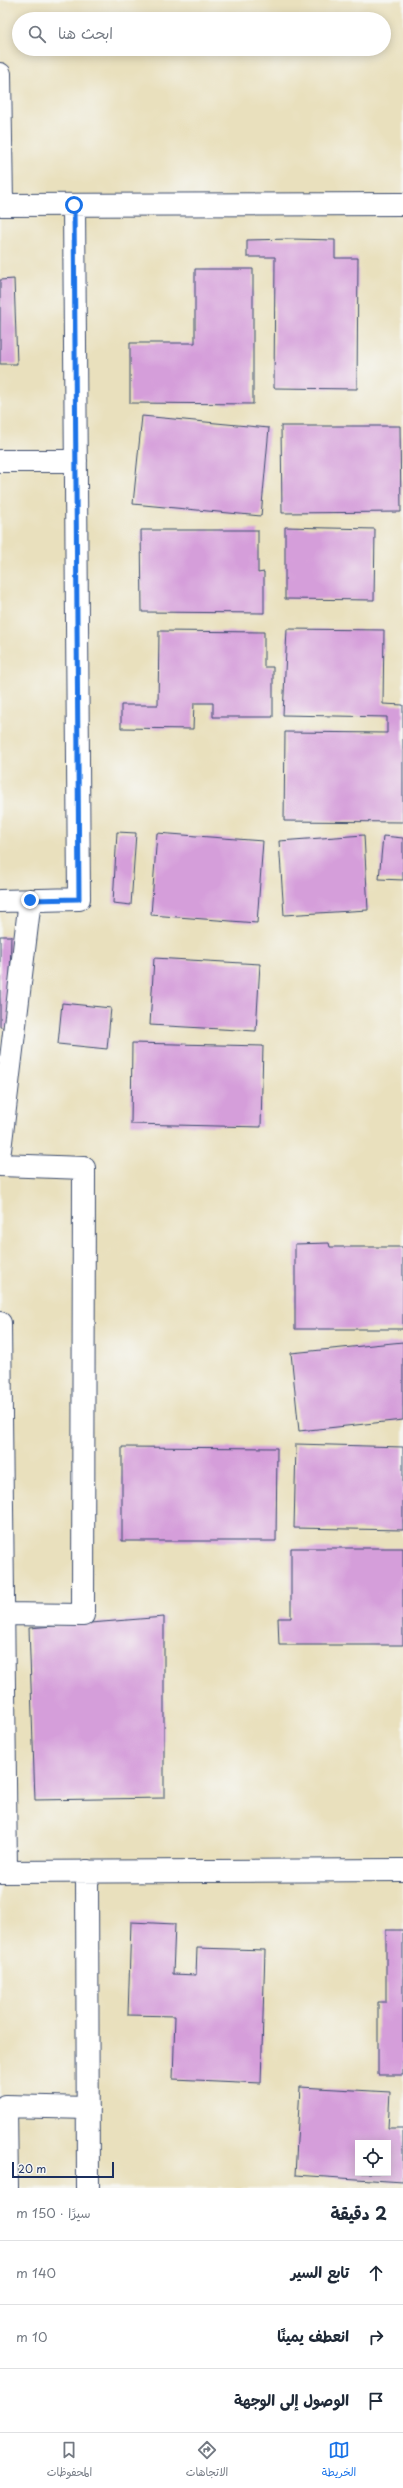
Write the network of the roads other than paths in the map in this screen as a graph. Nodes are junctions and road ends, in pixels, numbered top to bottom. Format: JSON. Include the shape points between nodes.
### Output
{"nodes":[{"id":1,"x":0,"y":74,"type":"edge"},
{"id":2,"x":403,"y":204,"type":"edge"},
{"id":3,"x":1,"y":205,"type":"edge"},
{"id":4,"x":74,"y":205,"type":"junction"},
{"id":5,"x":76,"y":460,"type":"junction"},
{"id":6,"x":0,"y":461,"type":"edge"},
{"id":7,"x":30,"y":900,"type":"junction"},
{"id":8,"x":0,"y":901,"type":"edge"},
{"id":9,"x":0,"y":1150,"type":"edge"},
{"id":10,"x":0,"y":1165,"type":"edge"},
{"id":11,"x":0,"y":1323,"type":"edge"},
{"id":12,"x":3,"y":1614,"type":"junction"},
{"id":13,"x":403,"y":1870,"type":"edge"},
{"id":14,"x":87,"y":1871,"type":"junction"},
{"id":15,"x":3,"y":1872,"type":"edge"},
{"id":16,"x":88,"y":2108,"type":"junction"},
{"id":17,"x":7,"y":2188,"type":"edge"},
{"id":18,"x":88,"y":2188,"type":"edge"}],
"edges":[{"from":1,"to":3,"type":"street"},
{"from":2,"to":4,"type":"street"},
{"from":3,"to":4,"type":"street"},
{"from":4,"to":5,"type":"street"},
{"from":5,"to":6,"type":"street"},
{"from":5,"to":7,"type":"street","via":[[79,899]]},
{"from":7,"to":8,"type":"street"},
{"from":7,"to":9,"type":"street"},
{"from":10,"to":12,"type":"street","via":[[84,1168],[83,1615]]},
{"from":11,"to":12,"type":"street"},
{"from":12,"to":15,"type":"street"},
{"from":13,"to":14,"type":"street"},
{"from":14,"to":15,"type":"street"},
{"from":14,"to":16,"type":"street"},
{"from":16,"to":17,"type":"street","via":[[6,2106]]},
{"from":16,"to":18,"type":"street"}]}
